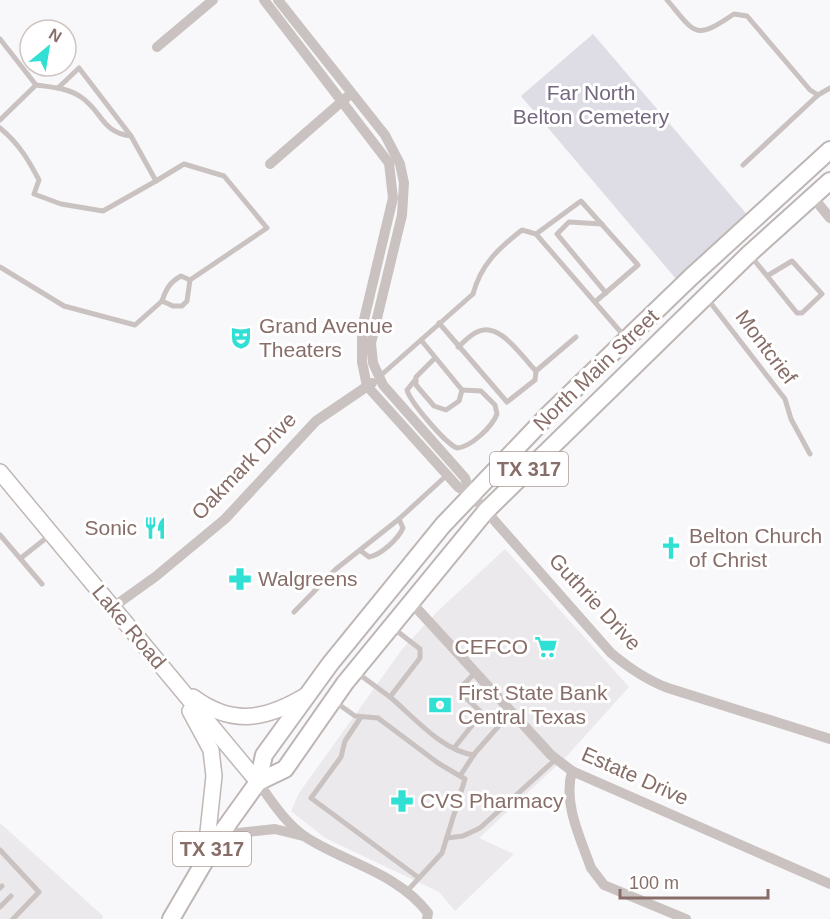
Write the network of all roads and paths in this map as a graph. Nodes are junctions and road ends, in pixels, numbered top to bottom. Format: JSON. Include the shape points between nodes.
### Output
{"nodes":[{"id":1,"x":213,"y":0,"type":"edge"},
{"id":2,"x":264,"y":0,"type":"edge"},
{"id":3,"x":278,"y":0,"type":"edge"},
{"id":4,"x":667,"y":0,"type":"edge"},
{"id":5,"x":0,"y":39,"type":"edge"},
{"id":6,"x":157,"y":47,"type":"dead end"},
{"id":7,"x":36,"y":85,"type":"junction"},
{"id":8,"x":58,"y":88,"type":"junction"},
{"id":9,"x":830,"y":88,"type":"edge"},
{"id":10,"x":818,"y":95,"type":"junction"},
{"id":11,"x":347,"y":97,"type":"junction"},
{"id":12,"x":0,"y":120,"type":"edge"},
{"id":13,"x":0,"y":128,"type":"edge"},
{"id":14,"x":131,"y":136,"type":"junction"},
{"id":15,"x":830,"y":150,"type":"edge"},
{"id":16,"x":270,"y":164,"type":"dead end"},
{"id":17,"x":743,"y":165,"type":"dead end"},
{"id":18,"x":397,"y":177,"type":"junction"},
{"id":19,"x":156,"y":181,"type":"junction"},
{"id":20,"x":830,"y":181,"type":"edge"},
{"id":21,"x":812,"y":196,"type":"junction"},
{"id":22,"x":830,"y":218,"type":"edge"},
{"id":23,"x":602,"y":224,"type":"junction"},
{"id":24,"x":536,"y":234,"type":"junction"},
{"id":25,"x":749,"y":254,"type":"junction"},
{"id":26,"x":0,"y":267,"type":"edge"},
{"id":27,"x":767,"y":276,"type":"junction"},
{"id":28,"x":190,"y":280,"type":"junction"},
{"id":29,"x":606,"y":293,"type":"junction"},
{"id":30,"x":705,"y":296,"type":"junction"},
{"id":31,"x":162,"y":301,"type":"junction"},
{"id":32,"x":595,"y":302,"type":"junction"},
{"id":33,"x":439,"y":323,"type":"junction"},
{"id":34,"x":576,"y":337,"type":"dead end"},
{"id":35,"x":626,"y":339,"type":"junction"},
{"id":36,"x":421,"y":340,"type":"junction"},
{"id":37,"x":458,"y":347,"type":"junction"},
{"id":38,"x":435,"y":358,"type":"junction"},
{"id":39,"x":536,"y":371,"type":"junction"},
{"id":40,"x":378,"y":378,"type":"junction"},
{"id":41,"x":415,"y":380,"type":"junction"},
{"id":42,"x":367,"y":386,"type":"junction"},
{"id":43,"x":462,"y":390,"type":"junction"},
{"id":44,"x":810,"y":454,"type":"dead end"},
{"id":45,"x":0,"y":472,"type":"edge"},
{"id":46,"x":447,"y":475,"type":"junction"},
{"id":47,"x":471,"y":494,"type":"junction"},
{"id":48,"x":486,"y":511,"type":"junction"},
{"id":49,"x":399,"y":519,"type":"junction"},
{"id":50,"x":52,"y":534,"type":"junction"},
{"id":51,"x":0,"y":535,"type":"edge"},
{"id":52,"x":361,"y":551,"type":"junction"},
{"id":53,"x":21,"y":558,"type":"junction"},
{"id":54,"x":42,"y":584,"type":"dead end"},
{"id":55,"x":410,"y":601,"type":"junction"},
{"id":56,"x":113,"y":607,"type":"junction"},
{"id":57,"x":294,"y":612,"type":"dead end"},
{"id":58,"x":390,"y":626,"type":"junction"},
{"id":59,"x":355,"y":671,"type":"junction"},
{"id":60,"x":476,"y":672,"type":"junction"},
{"id":61,"x":177,"y":684,"type":"junction"},
{"id":62,"x":308,"y":695,"type":"junction"},
{"id":63,"x":390,"y":698,"type":"junction"},
{"id":64,"x":333,"y":700,"type":"junction"},
{"id":65,"x":511,"y":712,"type":"junction"},
{"id":66,"x":361,"y":717,"type":"junction"},
{"id":67,"x":830,"y":739,"type":"edge"},
{"id":68,"x":454,"y":748,"type":"junction"},
{"id":69,"x":474,"y":755,"type":"junction"},
{"id":70,"x":556,"y":759,"type":"junction"},
{"id":71,"x":572,"y":771,"type":"junction"},
{"id":72,"x":460,"y":776,"type":"junction"},
{"id":73,"x":258,"y":782,"type":"junction"},
{"id":74,"x":220,"y":835,"type":"junction"},
{"id":75,"x":306,"y":837,"type":"junction"},
{"id":76,"x":447,"y":838,"type":"junction"},
{"id":77,"x":0,"y":850,"type":"edge"},
{"id":78,"x":205,"y":860,"type":"junction"},
{"id":79,"x":419,"y":878,"type":"junction"},
{"id":80,"x":830,"y":884,"type":"edge"},
{"id":81,"x":408,"y":890,"type":"junction"},
{"id":82,"x":11,"y":896,"type":"dead end"},
{"id":83,"x":0,"y":907,"type":"edge"},
{"id":84,"x":13,"y":919,"type":"edge"},
{"id":85,"x":171,"y":919,"type":"edge"},
{"id":86,"x":427,"y":919,"type":"edge"},
{"id":87,"x":686,"y":919,"type":"edge"}],
"edges":[{"from":1,"to":6,"type":"street"},
{"from":2,"to":11,"type":"street"},
{"from":3,"to":11,"type":"street"},
{"from":4,"to":10,"type":"lane","via":[[698,32],[711,30],[734,14],[747,16]]},
{"from":5,"to":7,"type":"lane"},
{"from":7,"to":8,"type":"lane"},
{"from":7,"to":12,"type":"lane"},
{"from":8,"to":14,"type":"lane","via":[[81,97],[115,134]]},
{"from":8,"to":14,"type":"lane","via":[[79,68]]},
{"from":9,"to":10,"type":"lane"},
{"from":10,"to":17,"type":"lane"},
{"from":11,"to":16,"type":"street"},
{"from":11,"to":18,"type":"street"},
{"from":13,"to":19,"type":"lane","via":[[28,157],[39,180],[34,194],[61,204],[103,211]]},
{"from":14,"to":19,"type":"lane"},
{"from":15,"to":35,"type":"main road","name":"North Main Street","number":"TX 317"},
{"from":18,"to":40,"type":"street","via":[[402,215],[371,343]]},
{"from":18,"to":42,"type":"street","via":[[360,342]]},
{"from":19,"to":28,"type":"lane","via":[[184,164],[224,176],[267,228]]},
{"from":20,"to":21,"type":"main road","name":"North Main Street","number":"TX 317"},
{"from":21,"to":22,"type":"street"},
{"from":21,"to":25,"type":"main road","name":"North Main Street","number":"TX 317"},
{"from":23,"to":24,"type":"lane","via":[[581,201]]},
{"from":23,"to":29,"type":"lane","via":[[638,265]]},
{"from":23,"to":29,"type":"lane","via":[[569,222],[557,234]]},
{"from":24,"to":32,"type":"lane"},
{"from":24,"to":33,"type":"lane","via":[[522,230],[498,249],[477,277],[473,294]]},
{"from":25,"to":27,"type":"lane"},
{"from":25,"to":30,"type":"main road","name":"North Main Street","number":"TX 317"},
{"from":26,"to":31,"type":"lane","via":[[64,306],[135,325]]},
{"from":27,"to":27,"type":"lane","via":[[797,313],[802,313],[822,294],[797,263],[786,263]]},
{"from":28,"to":31,"type":"lane","via":[[182,276],[175,279]]},
{"from":28,"to":31,"type":"lane","via":[[187,301],[182,306]]},
{"from":29,"to":32,"type":"lane"},
{"from":30,"to":44,"type":"lane","name":"Montcrief","via":[[785,399]]},
{"from":30,"to":48,"type":"main road","name":"North Main Street","number":"TX 317"},
{"from":32,"to":35,"type":"lane"},
{"from":33,"to":36,"type":"lane"},
{"from":33,"to":37,"type":"lane"},
{"from":34,"to":39,"type":"lane"},
{"from":35,"to":47,"type":"main road","name":"North Main Street","number":"TX 317"},
{"from":36,"to":38,"type":"lane"},
{"from":36,"to":40,"type":"lane"},
{"from":37,"to":39,"type":"lane","via":[[476,332],[491,329]]},
{"from":37,"to":39,"type":"lane","via":[[507,402],[535,380]]},
{"from":38,"to":41,"type":"lane"},
{"from":38,"to":43,"type":"lane"},
{"from":40,"to":42,"type":"street","name":"Oakmark Drive"},
{"from":40,"to":47,"type":"street","via":[[465,478]]},
{"from":41,"to":43,"type":"lane","via":[[420,393],[443,410],[459,401]]},
{"from":41,"to":43,"type":"lane","via":[[407,390],[411,400],[457,448],[466,446],[497,414],[495,405],[482,391]]},
{"from":42,"to":46,"type":"street"},
{"from":42,"to":56,"type":"street","name":"Oakmark Drive","via":[[316,421],[225,519]]},
{"from":45,"to":50,"type":"main road","name":"Lake Road"},
{"from":46,"to":47,"type":"street"},
{"from":46,"to":49,"type":"lane"},
{"from":47,"to":48,"type":"street","name":"Guthrie Drive"},
{"from":47,"to":62,"type":"main road","name":"North Main Street","number":"TX 317","via":[[395,582]]},
{"from":48,"to":55,"type":"main road","name":"North Main Street","number":"TX 317"},
{"from":48,"to":67,"type":"street","name":"Guthrie Drive","via":[[610,653],[647,680]]},
{"from":49,"to":52,"type":"lane"},
{"from":49,"to":52,"type":"lane","via":[[404,528],[377,554],[369,557]]},
{"from":50,"to":53,"type":"lane"},
{"from":50,"to":56,"type":"main road","name":"Lake Road"},
{"from":51,"to":53,"type":"lane"},
{"from":52,"to":57,"type":"lane","via":[[336,568]]},
{"from":53,"to":54,"type":"lane"},
{"from":55,"to":58,"type":"main road","name":"North Main Street","number":"TX 317"},
{"from":55,"to":60,"type":"street","name":"Estate Drive"},
{"from":56,"to":61,"type":"main road","name":"Lake Road"},
{"from":58,"to":59,"type":"main road","name":"North Main Street","number":"TX 317"},
{"from":58,"to":63,"type":"lane","via":[[420,649],[420,658]]},
{"from":59,"to":63,"type":"lane"},
{"from":59,"to":64,"type":"main road","name":"North Main Street","number":"TX 317"},
{"from":60,"to":65,"type":"street","name":"Estate Drive"},
{"from":60,"to":68,"type":"lane","via":[[461,687],[466,698],[482,713]]},
{"from":61,"to":62,"type":"main road","via":[[203,704],[241,717],[275,712]]},
{"from":61,"to":73,"type":"main road","name":"Lake Road"},
{"from":61,"to":78,"type":"main road","via":[[210,750],[214,776]]},
{"from":62,"to":73,"type":"main road","name":"North Main Street","number":"TX 317","via":[[264,755]]},
{"from":63,"to":68,"type":"lane"},
{"from":64,"to":66,"type":"lane"},
{"from":64,"to":73,"type":"main road","name":"North Main Street","number":"TX 317","via":[[285,769]]},
{"from":65,"to":69,"type":"lane"},
{"from":65,"to":70,"type":"street","name":"Estate Drive"},
{"from":66,"to":72,"type":"lane","via":[[378,718]]},
{"from":66,"to":79,"type":"lane","via":[[345,741],[341,757],[311,798]]},
{"from":68,"to":69,"type":"lane"},
{"from":69,"to":72,"type":"lane"},
{"from":70,"to":71,"type":"street","name":"Estate Drive"},
{"from":70,"to":76,"type":"lane","via":[[480,828]]},
{"from":71,"to":80,"type":"street","name":"Estate Drive"},
{"from":71,"to":87,"type":"street","via":[[569,802],[597,877],[604,885]]},
{"from":72,"to":76,"type":"lane","via":[[465,779]]},
{"from":73,"to":74,"type":"main road","name":"North Main Street","number":"TX 317"},
{"from":73,"to":75,"type":"street","via":[[276,808]]},
{"from":74,"to":75,"type":"street","via":[[275,829]]},
{"from":74,"to":78,"type":"main road","name":"North Main Street","number":"TX 317"},
{"from":75,"to":81,"type":"street"},
{"from":76,"to":79,"type":"lane","via":[[442,853]]},
{"from":77,"to":84,"type":"lane","via":[[39,892]]},
{"from":78,"to":85,"type":"main road","name":"North Main Street","number":"TX 317"},
{"from":79,"to":81,"type":"lane"},
{"from":81,"to":86,"type":"street","via":[[428,913]]},
{"from":82,"to":83,"type":"lane"}]}
